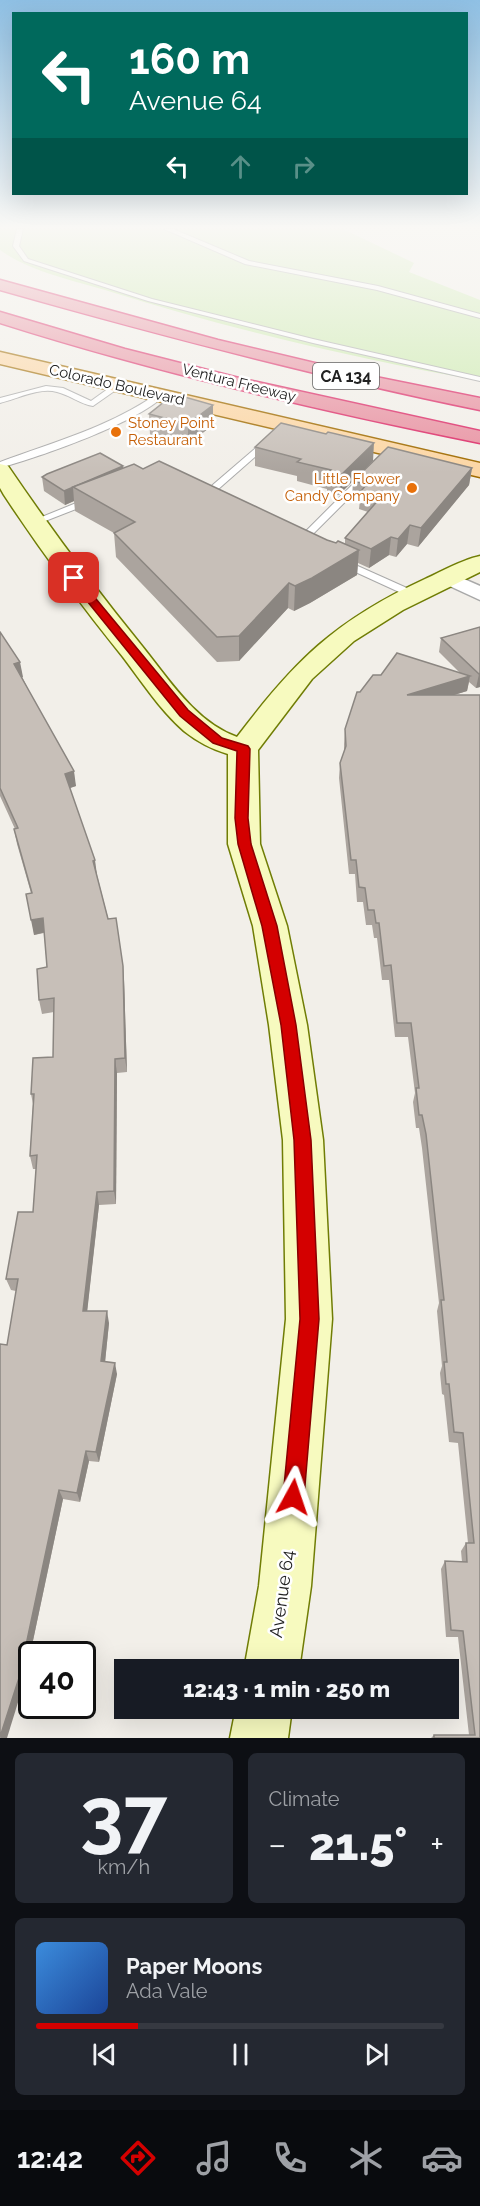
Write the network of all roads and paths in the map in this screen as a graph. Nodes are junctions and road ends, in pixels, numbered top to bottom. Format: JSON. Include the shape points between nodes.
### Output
{"nodes":[{"id":1,"x":76,"y":310,"type":"edge"},
{"id":2,"x":89,"y":310,"type":"edge"},
{"id":3,"x":121,"y":310,"type":"edge"},
{"id":4,"x":190,"y":310,"type":"edge"},
{"id":5,"x":459,"y":310,"type":"edge"},
{"id":6,"x":480,"y":316,"type":"edge"},
{"id":7,"x":0,"y":317,"type":"edge"},
{"id":8,"x":20,"y":323,"type":"junction"},
{"id":9,"x":0,"y":329,"type":"edge"},
{"id":10,"x":213,"y":344,"type":"junction"},
{"id":11,"x":0,"y":358,"type":"edge"},
{"id":12,"x":480,"y":380,"type":"edge"},
{"id":13,"x":233,"y":382,"type":"junction"},
{"id":14,"x":118,"y":385,"type":"junction"},
{"id":15,"x":160,"y":395,"type":"junction"},
{"id":16,"x":0,"y":401,"type":"edge"},
{"id":17,"x":480,"y":404,"type":"edge"},
{"id":18,"x":480,"y":414,"type":"edge"},
{"id":19,"x":288,"y":425,"type":"junction"},
{"id":20,"x":480,"y":426,"type":"edge"},
{"id":21,"x":480,"y":437,"type":"edge"},
{"id":22,"x":0,"y":465,"type":"edge"},
{"id":23,"x":374,"y":468,"type":"edge"},
{"id":24,"x":480,"y":470,"type":"edge"},
{"id":25,"x":0,"y":471,"type":"edge"},
{"id":26,"x":100,"y":496,"type":"edge"},
{"id":27,"x":215,"y":502,"type":"edge"},
{"id":28,"x":33,"y":523,"type":"junction"},
{"id":29,"x":289,"y":537,"type":"edge"},
{"id":30,"x":300,"y":542,"type":"junction"},
{"id":31,"x":310,"y":547,"type":"edge"},
{"id":32,"x":330,"y":556,"type":"edge"},
{"id":33,"x":480,"y":563,"type":"edge"},
{"id":34,"x":448,"y":578,"type":"junction"},
{"id":35,"x":480,"y":594,"type":"edge"},
{"id":36,"x":414,"y":595,"type":"junction"},
{"id":37,"x":243,"y":749,"type":"junction"},
{"id":38,"x":273,"y":1659,"type":"edge"},
{"id":39,"x":262,"y":1719,"type":"edge"},
{"id":40,"x":259,"y":1738,"type":"edge"}],
"edges":[{"from":1,"to":18,"type":"highway","via":[[81,319],[200,351]]},
{"from":2,"to":10,"type":"highway","name":"Ventura Freeway","number":"CA 134"},
{"from":3,"to":10,"type":"highway"},
{"from":4,"to":12,"type":"lane"},
{"from":5,"to":6,"type":"lane"},
{"from":7,"to":8,"type":"highway","name":"Ventura Freeway","number":"CA 134"},
{"from":8,"to":13,"type":"highway","name":"Ventura Freeway","number":"CA 134"},
{"from":8,"to":20,"type":"highway","via":[[70,328],[266,380]]},
{"from":9,"to":13,"type":"highway","via":[[153,370]]},
{"from":10,"to":17,"type":"highway","name":"Ventura Freeway","number":"CA 134"},
{"from":11,"to":14,"type":"main road","name":"Colorado Boulevard"},
{"from":13,"to":21,"type":"highway","name":"Ventura Freeway","number":"CA 134"},
{"from":14,"to":15,"type":"main road","name":"Colorado Boulevard"},
{"from":14,"to":16,"type":"lane","via":[[93,404],[46,388]]},
{"from":15,"to":19,"type":"main road","name":"Colorado Boulevard"},
{"from":15,"to":22,"type":"lane","via":[[148,405],[106,424]]},
{"from":19,"to":24,"type":"main road","name":"Colorado Boulevard","via":[[387,454]]},
{"from":19,"to":27,"type":"lane","via":[[200,495]]},
{"from":23,"to":30,"type":"lane"},
{"from":25,"to":28,"type":"street"},
{"from":26,"to":28,"type":"lane"},
{"from":28,"to":37,"type":"street","via":[[174,703],[218,740]]},
{"from":29,"to":30,"type":"lane"},
{"from":30,"to":31,"type":"lane"},
{"from":32,"to":36,"type":"lane"},
{"from":33,"to":34,"type":"street"},
{"from":34,"to":35,"type":"street"},
{"from":34,"to":36,"type":"street"},
{"from":36,"to":37,"type":"street","via":[[345,635],[274,706]]},
{"from":37,"to":38,"type":"street","name":"Avenue 64","via":[[244,844],[270,926],[303,1140],[309,1319],[285,1586]]},
{"from":39,"to":40,"type":"street"}]}
